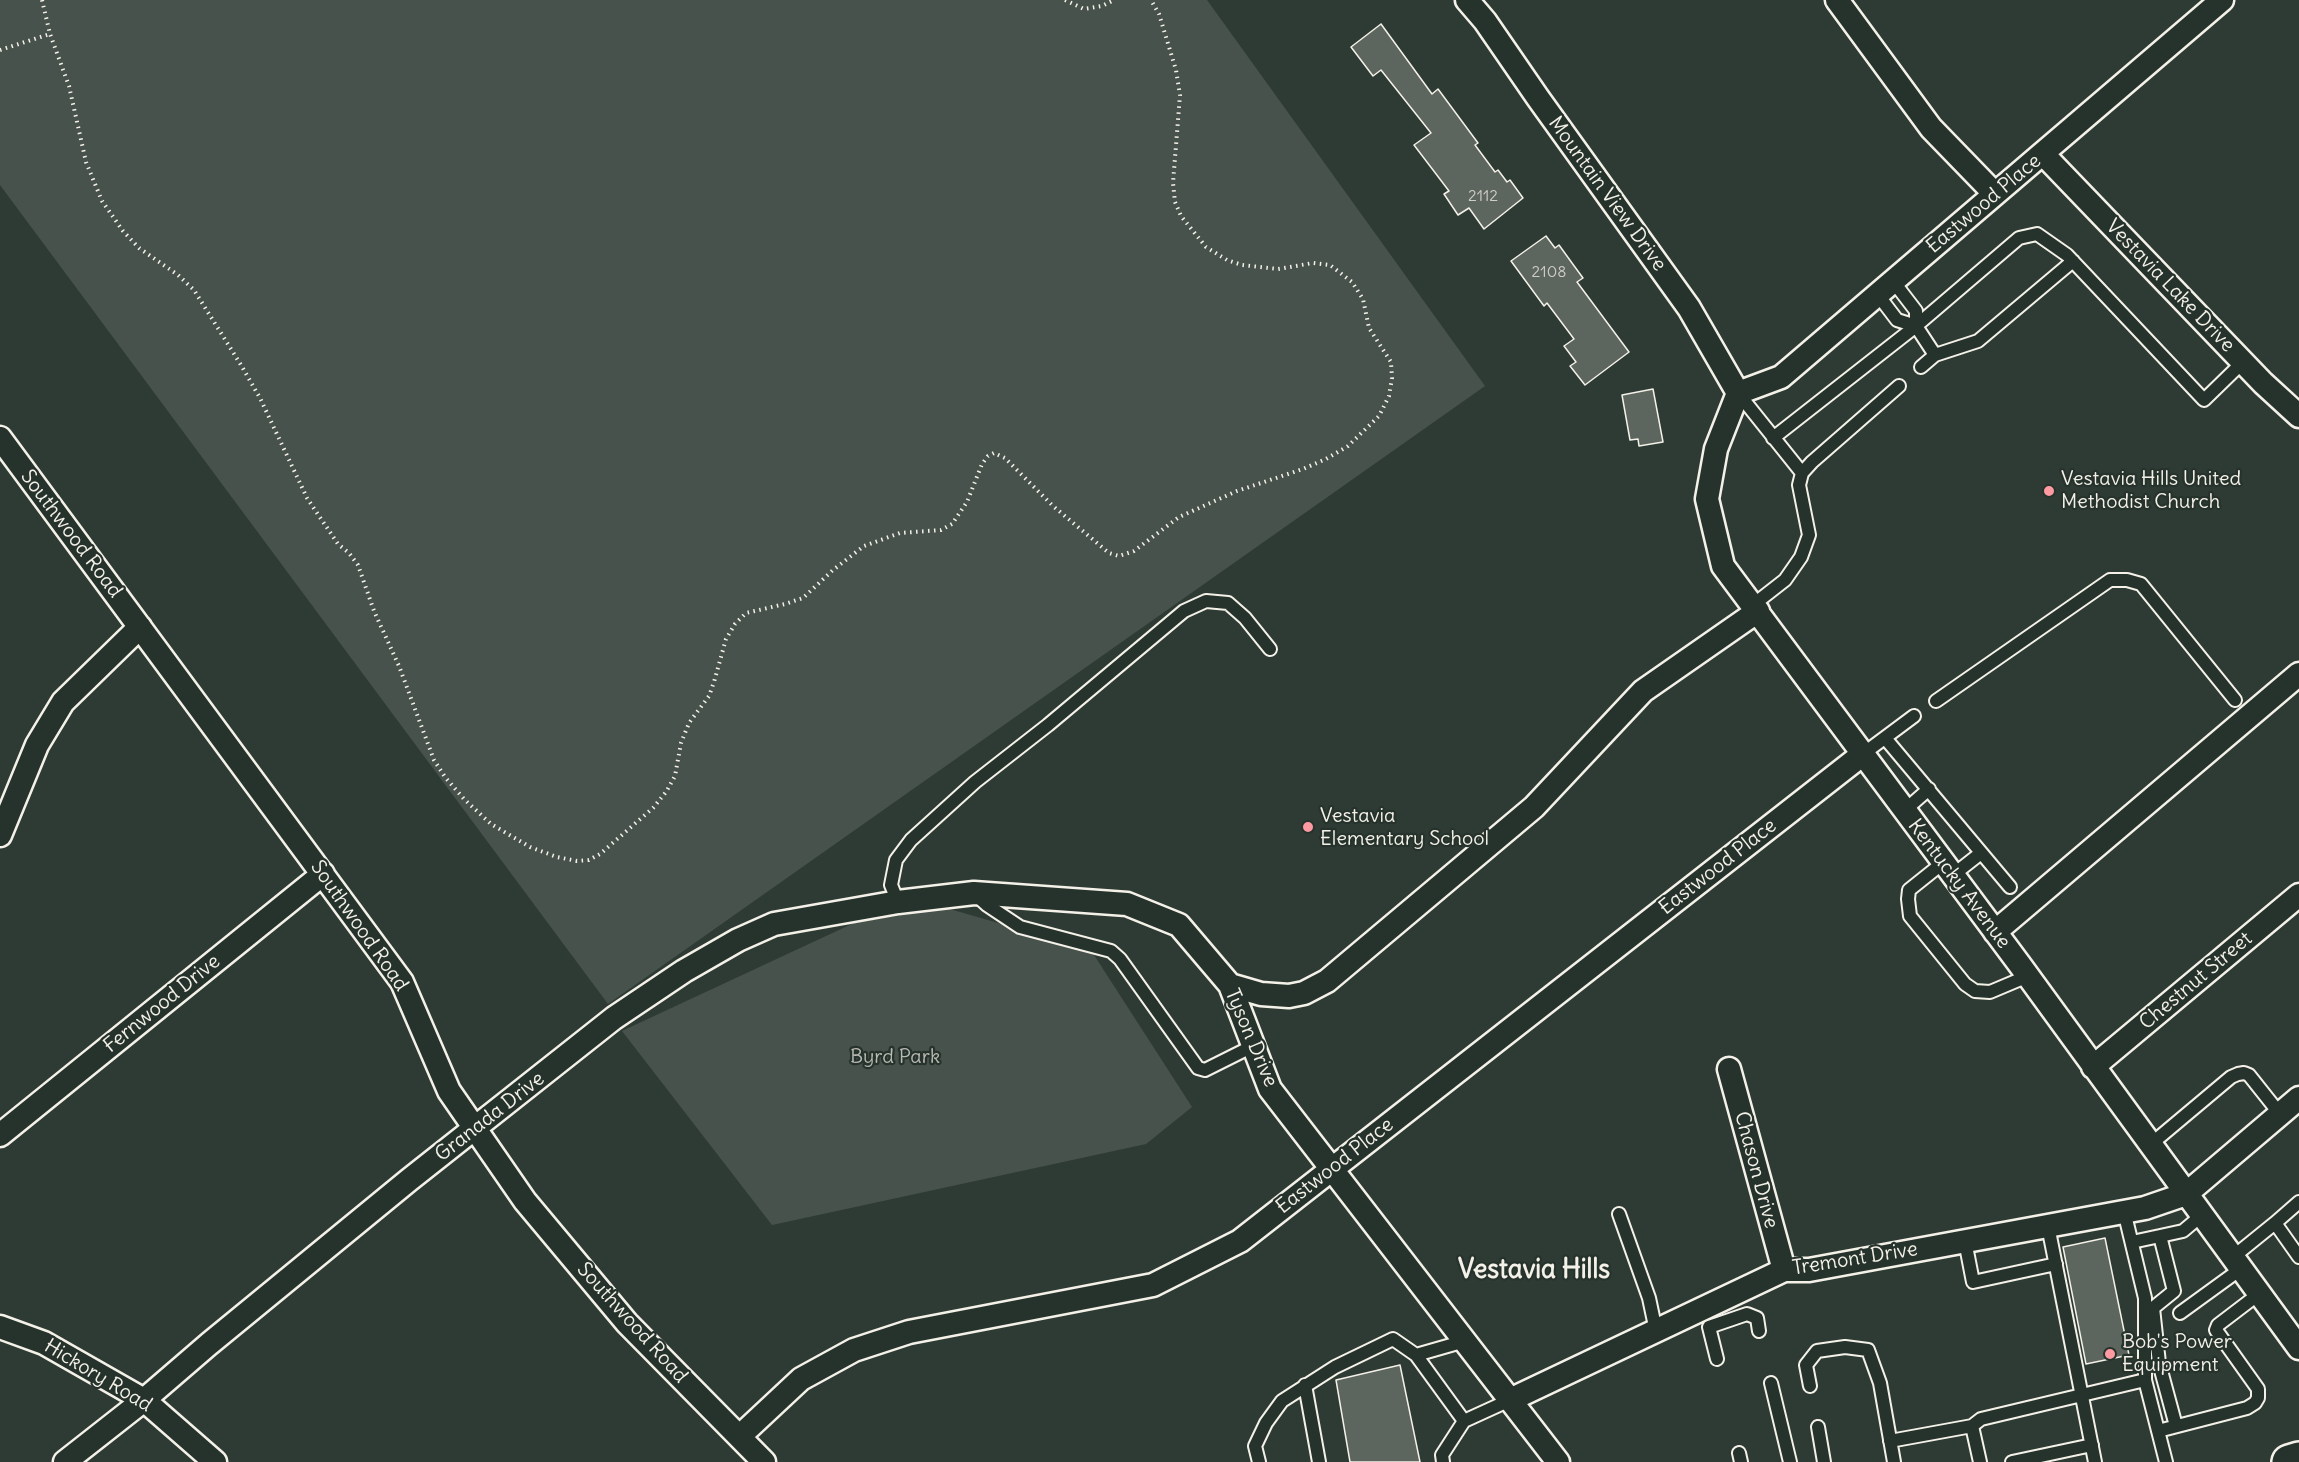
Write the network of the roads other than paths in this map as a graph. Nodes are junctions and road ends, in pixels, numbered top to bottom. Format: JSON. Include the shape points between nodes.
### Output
{"nodes":[{"id":1,"x":1467,"y":0,"type":"edge"},
{"id":2,"x":1837,"y":0,"type":"edge"},
{"id":3,"x":2222,"y":0,"type":"edge"},
{"id":4,"x":2043,"y":154,"type":"junction"},
{"id":5,"x":1994,"y":193,"type":"junction"},
{"id":6,"x":2073,"y":261,"type":"junction"},
{"id":7,"x":1886,"y":288,"type":"junction"},
{"id":8,"x":1916,"y":327,"type":"junction"},
{"id":9,"x":1935,"y":355,"type":"junction"},
{"id":10,"x":2243,"y":362,"type":"junction"},
{"id":11,"x":1921,"y":367,"type":"dead end"},
{"id":12,"x":1899,"y":386,"type":"dead end"},
{"id":13,"x":1738,"y":393,"type":"junction"},
{"id":14,"x":2299,"y":416,"type":"edge"},
{"id":15,"x":0,"y":438,"type":"edge"},
{"id":16,"x":1773,"y":438,"type":"junction"},
{"id":17,"x":1802,"y":473,"type":"junction"},
{"id":18,"x":1756,"y":608,"type":"junction"},
{"id":19,"x":140,"y":627,"type":"junction"},
{"id":20,"x":1270,"y":649,"type":"dead end"},
{"id":21,"x":2299,"y":674,"type":"edge"},
{"id":22,"x":2235,"y":700,"type":"dead end"},
{"id":23,"x":1936,"y":701,"type":"dead end"},
{"id":24,"x":1914,"y":716,"type":"dead end"},
{"id":25,"x":1886,"y":738,"type":"junction"},
{"id":26,"x":1863,"y":754,"type":"junction"},
{"id":27,"x":1929,"y":789,"type":"junction"},
{"id":28,"x":1905,"y":810,"type":"junction"},
{"id":29,"x":0,"y":835,"type":"edge"},
{"id":30,"x":1981,"y":853,"type":"junction"},
{"id":31,"x":1948,"y":868,"type":"junction"},
{"id":32,"x":323,"y":874,"type":"junction"},
{"id":33,"x":2010,"y":887,"type":"dead end"},
{"id":34,"x":974,"y":893,"type":"junction"},
{"id":35,"x":2299,"y":896,"type":"edge"},
{"id":36,"x":898,"y":902,"type":"junction"},
{"id":37,"x":1995,"y":932,"type":"junction"},
{"id":38,"x":2028,"y":976,"type":"junction"},
{"id":39,"x":1230,"y":985,"type":"junction"},
{"id":40,"x":1253,"y":1046,"type":"junction"},
{"id":41,"x":2093,"y":1067,"type":"junction"},
{"id":42,"x":1729,"y":1069,"type":"dead end"},
{"id":43,"x":2299,"y":1098,"type":"edge"},
{"id":44,"x":2280,"y":1114,"type":"junction"},
{"id":45,"x":476,"y":1129,"type":"junction"},
{"id":46,"x":0,"y":1135,"type":"edge"},
{"id":47,"x":2150,"y":1145,"type":"junction"},
{"id":48,"x":1331,"y":1168,"type":"junction"},
{"id":49,"x":2186,"y":1194,"type":"junction"},
{"id":50,"x":2299,"y":1202,"type":"edge"},
{"id":51,"x":2124,"y":1211,"type":"junction"},
{"id":52,"x":1619,"y":1215,"type":"dead end"},
{"id":53,"x":2202,"y":1215,"type":"junction"},
{"id":54,"x":2275,"y":1223,"type":"junction"},
{"id":55,"x":2048,"y":1226,"type":"junction"},
{"id":56,"x":2160,"y":1236,"type":"junction"},
{"id":57,"x":1965,"y":1241,"type":"junction"},
{"id":58,"x":2132,"y":1242,"type":"junction"},
{"id":59,"x":2299,"y":1257,"type":"edge"},
{"id":60,"x":2237,"y":1263,"type":"junction"},
{"id":61,"x":2056,"y":1264,"type":"junction"},
{"id":62,"x":1784,"y":1270,"type":"junction"},
{"id":63,"x":2260,"y":1293,"type":"junction"},
{"id":64,"x":2180,"y":1313,"type":"dead end"},
{"id":65,"x":0,"y":1327,"type":"edge"},
{"id":66,"x":1656,"y":1331,"type":"junction"},
{"id":67,"x":1760,"y":1331,"type":"dead end"},
{"id":68,"x":2297,"y":1340,"type":"edge"},
{"id":69,"x":1465,"y":1341,"type":"junction"},
{"id":70,"x":1416,"y":1355,"type":"junction"},
{"id":71,"x":1717,"y":1359,"type":"dead end"},
{"id":72,"x":2145,"y":1380,"type":"junction"},
{"id":73,"x":1771,"y":1383,"type":"dead end"},
{"id":74,"x":1305,"y":1385,"type":"junction"},
{"id":75,"x":1810,"y":1386,"type":"dead end"},
{"id":76,"x":2082,"y":1395,"type":"junction"},
{"id":77,"x":144,"y":1400,"type":"junction"},
{"id":78,"x":1510,"y":1400,"type":"junction"},
{"id":79,"x":1464,"y":1421,"type":"junction"},
{"id":80,"x":1972,"y":1426,"type":"junction"},
{"id":81,"x":2176,"y":1426,"type":"junction"},
{"id":82,"x":1818,"y":1427,"type":"dead end"},
{"id":83,"x":2158,"y":1431,"type":"junction"},
{"id":84,"x":740,"y":1436,"type":"junction"},
{"id":85,"x":1890,"y":1441,"type":"junction"},
{"id":86,"x":2092,"y":1445,"type":"junction"},
{"id":87,"x":2299,"y":1459,"type":"edge"},
{"id":88,"x":65,"y":1462,"type":"edge"},
{"id":89,"x":215,"y":1462,"type":"edge"},
{"id":90,"x":764,"y":1462,"type":"edge"},
{"id":91,"x":1258,"y":1462,"type":"edge"},
{"id":92,"x":1319,"y":1462,"type":"edge"},
{"id":93,"x":1443,"y":1462,"type":"edge"},
{"id":94,"x":1558,"y":1462,"type":"edge"},
{"id":95,"x":1790,"y":1462,"type":"edge"},
{"id":96,"x":1824,"y":1462,"type":"edge"},
{"id":97,"x":1894,"y":1462,"type":"edge"},
{"id":98,"x":1980,"y":1462,"type":"edge"},
{"id":99,"x":2012,"y":1462,"type":"edge"},
{"id":100,"x":2095,"y":1462,"type":"edge"},
{"id":101,"x":2166,"y":1462,"type":"edge"},
{"id":102,"x":2289,"y":1462,"type":"edge"}],
"edges":[{"from":1,"to":13,"type":"street","name":"Mountain View Drive","via":[[1689,308]]},
{"from":2,"to":5,"type":"street","via":[[1931,128]]},
{"from":3,"to":4,"type":"street","name":"Eastwood Place"},
{"from":4,"to":5,"type":"street","name":"Eastwood Place"},
{"from":4,"to":10,"type":"street","name":"Vestavia Lake Drive"},
{"from":5,"to":7,"type":"street","name":"Eastwood Place"},
{"from":6,"to":8,"type":"lane","via":[[2037,234],[2019,238]]},
{"from":6,"to":9,"type":"lane","via":[[1978,340]]},
{"from":6,"to":10,"type":"lane","via":[[2204,400]]},
{"from":7,"to":8,"type":"lane","via":[[1916,311]]},
{"from":7,"to":8,"type":"lane","via":[[1897,320]]},
{"from":7,"to":13,"type":"street","name":"Eastwood Place","via":[[1781,377]]},
{"from":8,"to":9,"type":"lane"},
{"from":8,"to":16,"type":"lane"},
{"from":9,"to":11,"type":"lane"},
{"from":10,"to":14,"type":"street","name":"Vestavia Lake Drive"},
{"from":12,"to":17,"type":"lane"},
{"from":13,"to":16,"type":"lane"},
{"from":13,"to":18,"type":"street","name":"Kentucky Avenue","via":[[1716,449],[1707,499],[1722,566]]},
{"from":15,"to":19,"type":"street","name":"Southwood Road"},
{"from":16,"to":17,"type":"lane"},
{"from":17,"to":18,"type":"lane","via":[[1799,485],[1809,535],[1801,557],[1785,580]]},
{"from":18,"to":26,"type":"street","name":"Kentucky Avenue"},
{"from":18,"to":39,"type":"street","via":[[1643,691],[1534,807],[1327,981],[1289,996],[1261,994]]},
{"from":19,"to":29,"type":"street","via":[[63,702],[37,745]]},
{"from":19,"to":32,"type":"street","name":"Southwood Road"},
{"from":20,"to":36,"type":"lane","via":[[1228,603],[1206,601],[1184,611],[975,782],[911,840],[896,860],[891,885]]},
{"from":21,"to":37,"type":"street"},
{"from":22,"to":23,"type":"lane","via":[[2141,584],[2110,580]]},
{"from":24,"to":25,"type":"lane"},
{"from":25,"to":26,"type":"lane"},
{"from":25,"to":27,"type":"lane"},
{"from":26,"to":28,"type":"street","name":"Kentucky Avenue"},
{"from":26,"to":48,"type":"street","name":"Eastwood Place"},
{"from":27,"to":28,"type":"lane"},
{"from":27,"to":30,"type":"lane"},
{"from":28,"to":31,"type":"street","name":"Kentucky Avenue"},
{"from":30,"to":31,"type":"lane"},
{"from":30,"to":33,"type":"lane"},
{"from":31,"to":37,"type":"street","name":"Kentucky Avenue"},
{"from":31,"to":38,"type":"lane","via":[[1909,890],[1910,916],[1975,991],[1990,992]]},
{"from":32,"to":45,"type":"street","name":"Southwood Road","via":[[402,982],[449,1091]]},
{"from":32,"to":46,"type":"street","name":"Fernwood Drive"},
{"from":34,"to":36,"type":"street","name":"Granada Drive"},
{"from":34,"to":39,"type":"street","name":"Tyson Drive","via":[[1127,904],[1179,925]]},
{"from":34,"to":40,"type":"lane","via":[[1020,927],[1111,951],[1198,1068],[1205,1070]]},
{"from":35,"to":41,"type":"street","name":"Chestnut Street"},
{"from":36,"to":45,"type":"street","name":"Granada Drive","via":[[774,924],[738,940],[684,970],[614,1018]]},
{"from":37,"to":38,"type":"street","name":"Kentucky Avenue"},
{"from":38,"to":41,"type":"street","name":"Kentucky Avenue"},
{"from":39,"to":40,"type":"street","name":"Tyson Drive"},
{"from":40,"to":48,"type":"street","name":"Tyson Drive","via":[[1270,1089]]},
{"from":41,"to":47,"type":"street","name":"Kentucky Avenue"},
{"from":42,"to":62,"type":"street","name":"Chason Drive"},
{"from":43,"to":44,"type":"street"},
{"from":44,"to":47,"type":"lane","via":[[2249,1075],[2238,1074]]},
{"from":44,"to":49,"type":"street"},
{"from":45,"to":77,"type":"street","name":"Granada Drive","via":[[400,1187]]},
{"from":45,"to":84,"type":"street","name":"Southwood Road","via":[[525,1201],[627,1323]]},
{"from":47,"to":49,"type":"street","name":"Kentucky Avenue"},
{"from":48,"to":69,"type":"street","name":"Tyson Drive"},
{"from":48,"to":84,"type":"street","name":"Eastwood Place","via":[[1240,1241],[1153,1285],[909,1332],[854,1350],[801,1379]]},
{"from":49,"to":51,"type":"street","name":"Tremont Drive"},
{"from":49,"to":53,"type":"street","name":"Kentucky Avenue"},
{"from":50,"to":54,"type":"lane"},
{"from":51,"to":55,"type":"street","name":"Tremont Drive"},
{"from":51,"to":58,"type":"lane"},
{"from":52,"to":66,"type":"lane","via":[[1649,1298]]},
{"from":53,"to":56,"type":"lane","via":[[2183,1231]]},
{"from":53,"to":60,"type":"street","name":"Kentucky Avenue"},
{"from":54,"to":59,"type":"lane"},
{"from":54,"to":60,"type":"lane"},
{"from":55,"to":57,"type":"street","name":"Tremont Drive"},
{"from":55,"to":61,"type":"lane"},
{"from":56,"to":58,"type":"lane"},
{"from":56,"to":81,"type":"lane","via":[[2174,1291],[2153,1308],[2159,1325],[2159,1363]]},
{"from":57,"to":61,"type":"lane","via":[[1973,1282]]},
{"from":57,"to":62,"type":"street","name":"Tremont Drive","via":[[1809,1270]]},
{"from":58,"to":72,"type":"lane","via":[[2145,1298]]},
{"from":60,"to":63,"type":"street","name":"Kentucky Avenue"},
{"from":60,"to":64,"type":"lane"},
{"from":61,"to":76,"type":"lane"},
{"from":62,"to":66,"type":"street","name":"Tremont Drive"},
{"from":63,"to":68,"type":"street","name":"Kentucky Avenue"},
{"from":63,"to":81,"type":"lane","via":[[2216,1330],[2258,1389],[2255,1403]]},
{"from":65,"to":77,"type":"street","name":"Hickory Road","via":[[44,1343]]},
{"from":66,"to":78,"type":"street","name":"Tremont Drive"},
{"from":67,"to":71,"type":"lane","via":[[1757,1318],[1747,1314],[1709,1327]]},
{"from":69,"to":70,"type":"lane"},
{"from":69,"to":78,"type":"street","name":"Tyson Drive"},
{"from":70,"to":74,"type":"lane","via":[[1393,1339]]},
{"from":70,"to":79,"type":"lane"},
{"from":72,"to":76,"type":"lane"},
{"from":72,"to":83,"type":"lane"},
{"from":73,"to":95,"type":"lane"},
{"from":74,"to":91,"type":"lane","via":[[1282,1401],[1266,1423],[1255,1446]]},
{"from":74,"to":92,"type":"lane"},
{"from":75,"to":85,"type":"lane","via":[[1806,1365],[1816,1351],[1845,1347],[1868,1350],[1880,1383]]},
{"from":76,"to":80,"type":"lane","via":[[1981,1419]]},
{"from":76,"to":86,"type":"lane"},
{"from":77,"to":88,"type":"street","name":"Granada Drive"},
{"from":77,"to":89,"type":"street","name":"Hickory Road"},
{"from":78,"to":79,"type":"lane"},
{"from":78,"to":94,"type":"street","name":"Tyson Drive"},
{"from":79,"to":93,"type":"lane","via":[[1442,1455]]},
{"from":80,"to":85,"type":"lane"},
{"from":80,"to":98,"type":"lane"},
{"from":81,"to":83,"type":"lane"},
{"from":82,"to":96,"type":"lane"},
{"from":83,"to":101,"type":"lane"},
{"from":84,"to":90,"type":"street","name":"Southwood Road"},
{"from":85,"to":97,"type":"lane"},
{"from":86,"to":99,"type":"lane"},
{"from":86,"to":100,"type":"lane"},
{"from":87,"to":102,"type":"main road"}]}
